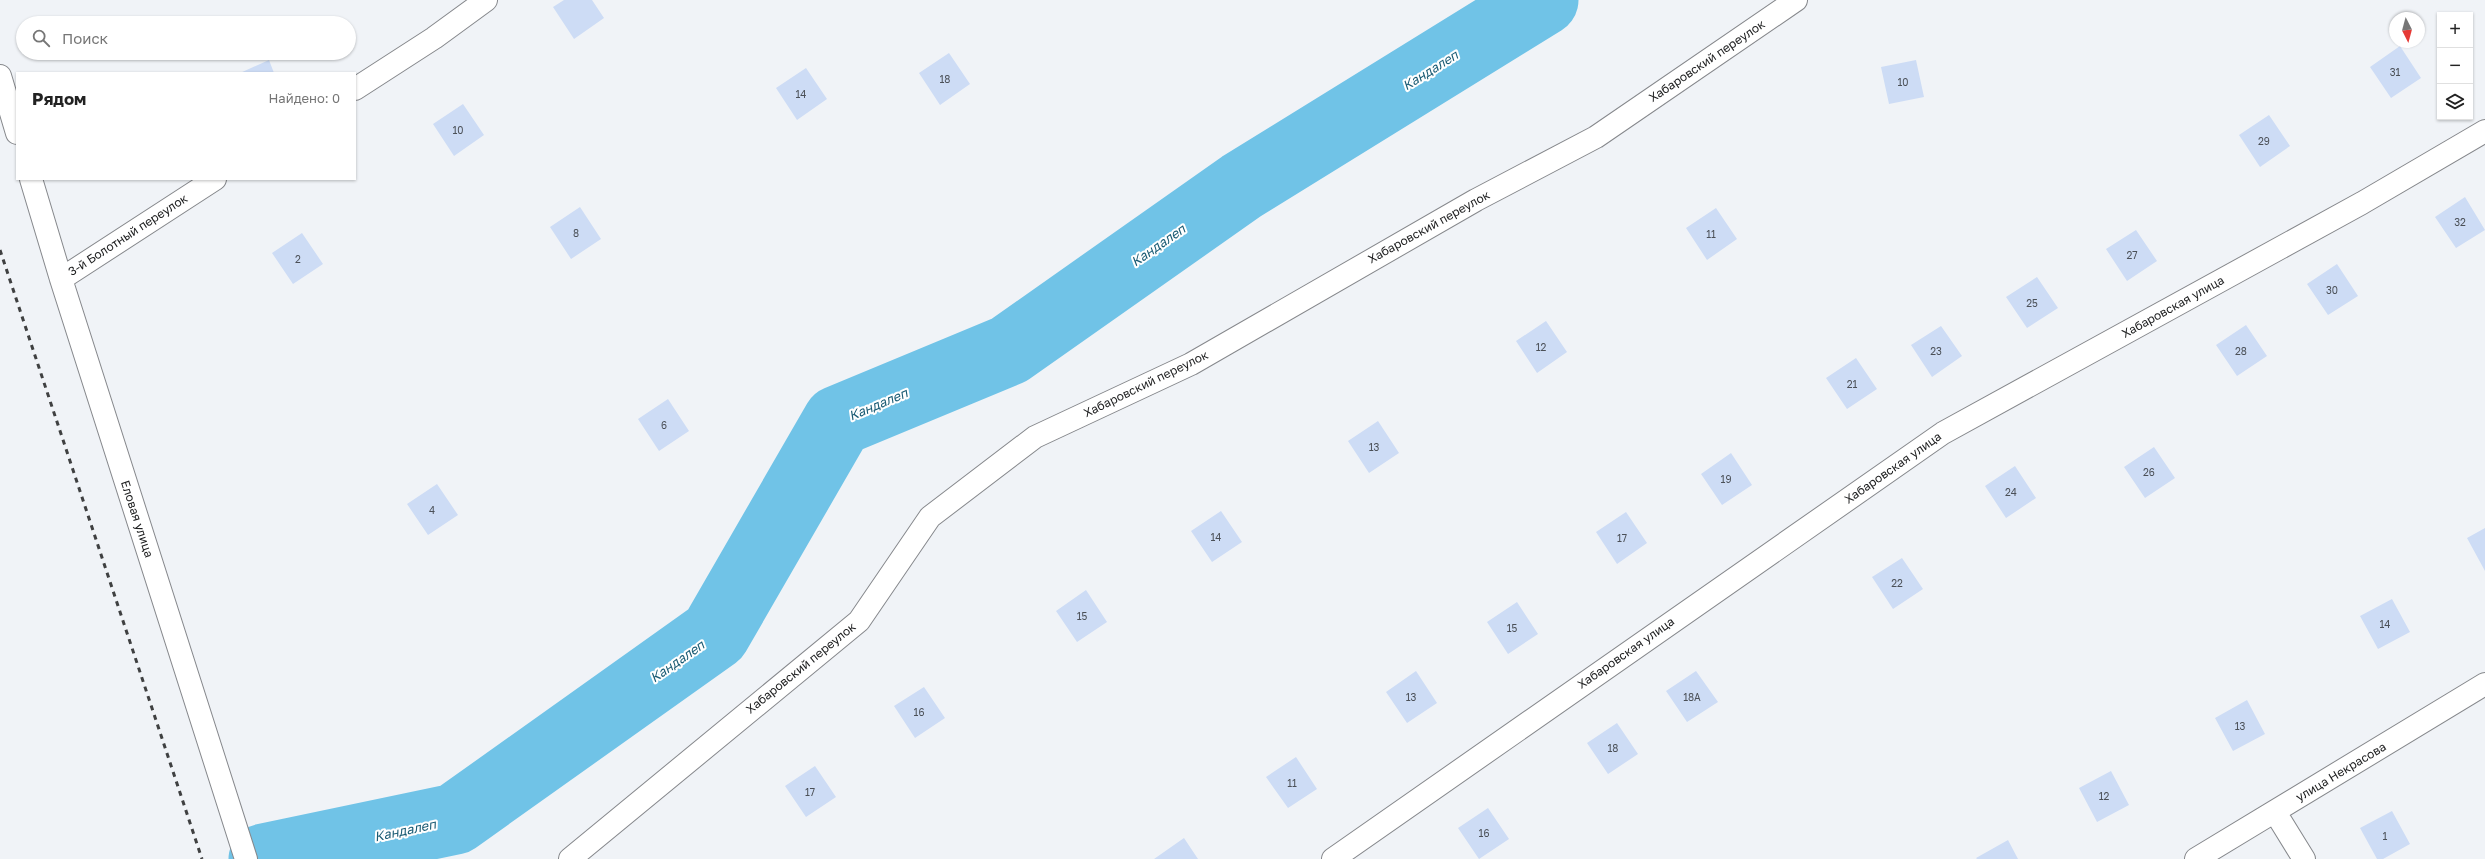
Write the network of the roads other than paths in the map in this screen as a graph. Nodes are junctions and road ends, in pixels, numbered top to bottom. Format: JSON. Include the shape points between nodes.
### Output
{"nodes":[{"id":1,"x":486,"y":0,"type":"edge"},
{"id":2,"x":1796,"y":0,"type":"edge"},
{"id":3,"x":0,"y":76,"type":"edge"},
{"id":4,"x":356,"y":87,"type":"edge"},
{"id":5,"x":16,"y":130,"type":"edge"},
{"id":6,"x":2485,"y":131,"type":"edge"},
{"id":7,"x":31,"y":180,"type":"edge"},
{"id":8,"x":213,"y":180,"type":"edge"},
{"id":9,"x":61,"y":279,"type":"junction"},
{"id":10,"x":2485,"y":684,"type":"edge"},
{"id":11,"x":2275,"y":812,"type":"junction"},
{"id":12,"x":246,"y":859,"type":"edge"},
{"id":13,"x":570,"y":859,"type":"edge"},
{"id":14,"x":1333,"y":859,"type":"edge"},
{"id":15,"x":2196,"y":859,"type":"edge"},
{"id":16,"x":2304,"y":859,"type":"edge"}],
"edges":[{"from":1,"to":4,"type":"street","via":[[434,38]]},
{"from":2,"to":13,"type":"street","name":"Хабаровский переулок","via":[[1596,137],[1476,200],[1191,364],[1035,437],[930,517],[859,621]]},
{"from":3,"to":5,"type":"street"},
{"from":6,"to":14,"type":"street","name":"Хабаровская улица","via":[[2362,203],[1943,433]]},
{"from":7,"to":9,"type":"street","name":"Еловая улица"},
{"from":8,"to":9,"type":"street","name":"3-й Болотный переулок"},
{"from":9,"to":12,"type":"street","name":"Еловая улица"},
{"from":10,"to":11,"type":"street","name":"улица Некрасова"},
{"from":11,"to":15,"type":"street","name":"улица Некрасова"},
{"from":11,"to":16,"type":"street"}]}
